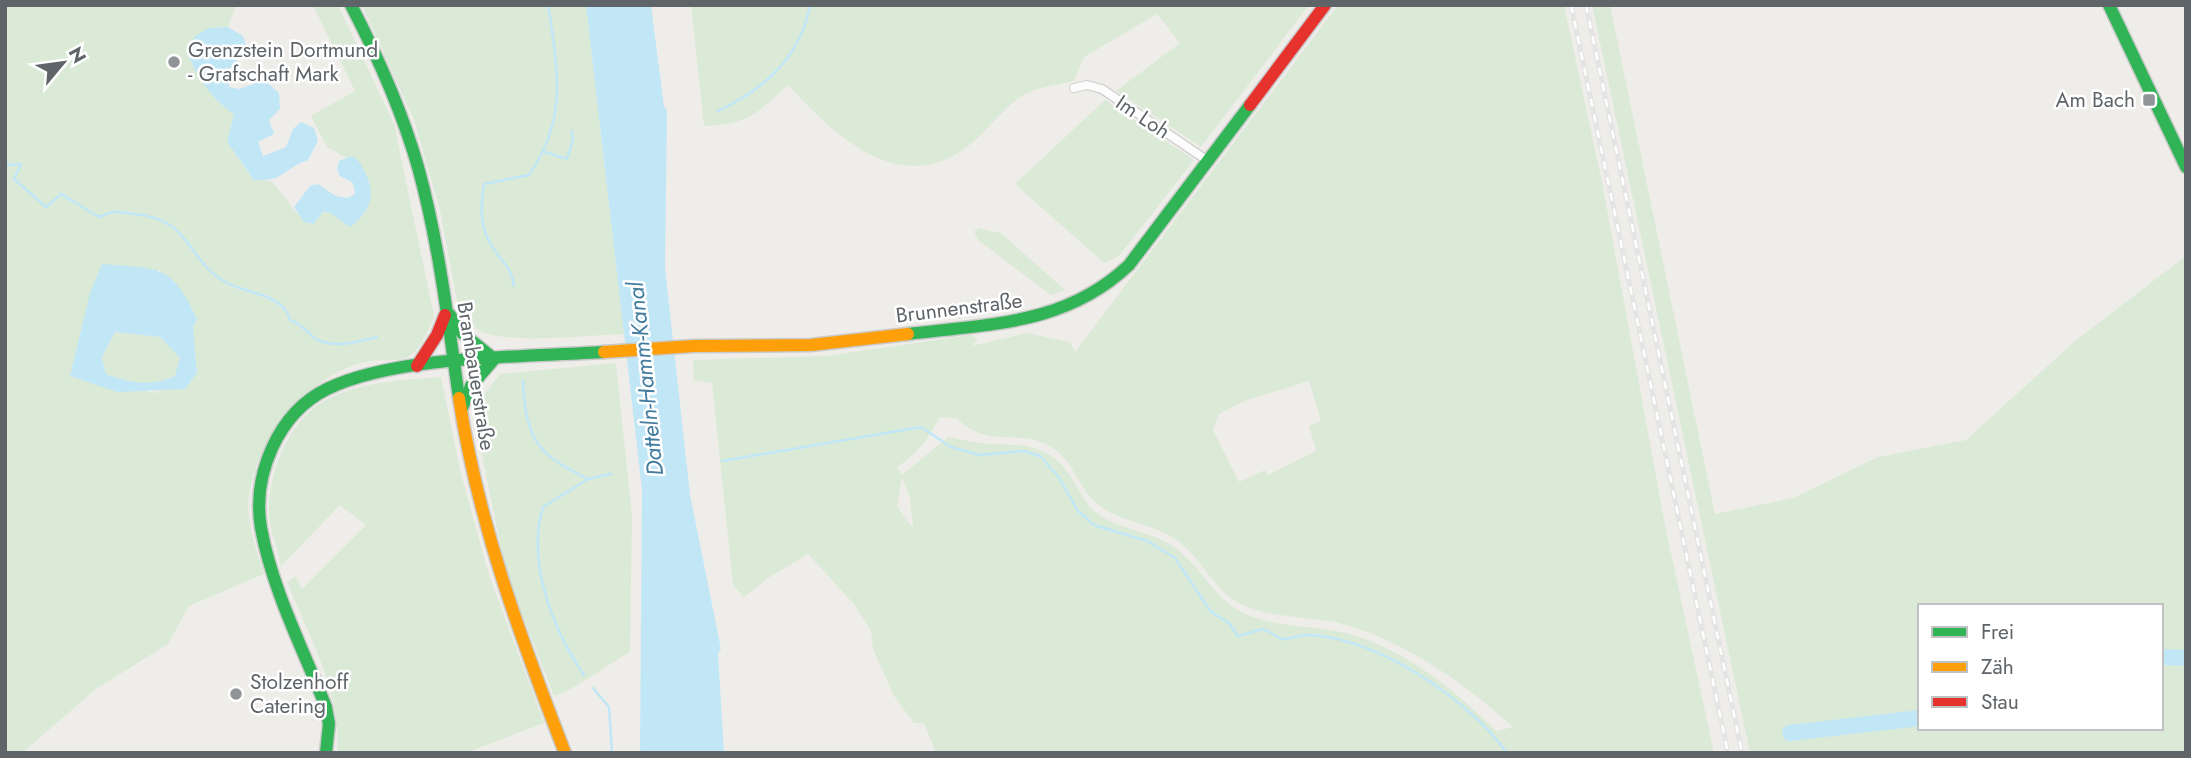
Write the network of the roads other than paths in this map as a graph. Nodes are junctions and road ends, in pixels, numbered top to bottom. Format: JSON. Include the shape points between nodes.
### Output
{"nodes":[{"id":1,"x":351,"y":5,"type":"edge"},
{"id":2,"x":1325,"y":5,"type":"edge"},
{"id":3,"x":2109,"y":5,"type":"edge"},
{"id":4,"x":1074,"y":88,"type":"dead end"},
{"id":5,"x":1208,"y":161,"type":"junction"},
{"id":6,"x":2186,"y":167,"type":"edge"},
{"id":7,"x":447,"y":311,"type":"junction"},
{"id":8,"x":494,"y":359,"type":"junction"},
{"id":9,"x":454,"y":361,"type":"junction"},
{"id":10,"x":417,"y":366,"type":"junction"},
{"id":11,"x":461,"y":409,"type":"junction"},
{"id":12,"x":326,"y":753,"type":"edge"},
{"id":13,"x":565,"y":753,"type":"edge"}],
"edges":[{"from":1,"to":7,"type":"street","name":"Brambauerstraße","via":[[412,146]]},
{"from":2,"to":5,"type":"street","name":"Brunnenstraße"},
{"from":3,"to":6,"type":"street"},
{"from":4,"to":5,"type":"street","name":"Im Loh","via":[[1102,89]]},
{"from":5,"to":8,"type":"street","name":"Brunnenstraße","via":[[1122,272],[1080,302],[1056,312],[1005,323],[811,345],[694,346]]},
{"from":7,"to":8,"type":"street","via":[[462,333]]},
{"from":7,"to":9,"type":"street","name":"Brambauerstraße"},
{"from":7,"to":10,"type":"street","via":[[438,335]]},
{"from":8,"to":9,"type":"street","name":"Brunnenstraße"},
{"from":8,"to":11,"type":"street","via":[[471,386]]},
{"from":9,"to":10,"type":"street","name":"Brunnenstraße"},
{"from":9,"to":11,"type":"street","name":"Brambauerstraße"},
{"from":10,"to":12,"type":"street","name":"Brunnenstraße","via":[[356,377],[314,397],[281,431],[262,478],[260,512],[266,549],[319,684],[328,724]]},
{"from":11,"to":13,"type":"street","name":"Brambauerstraße","via":[[496,570]]}]}
